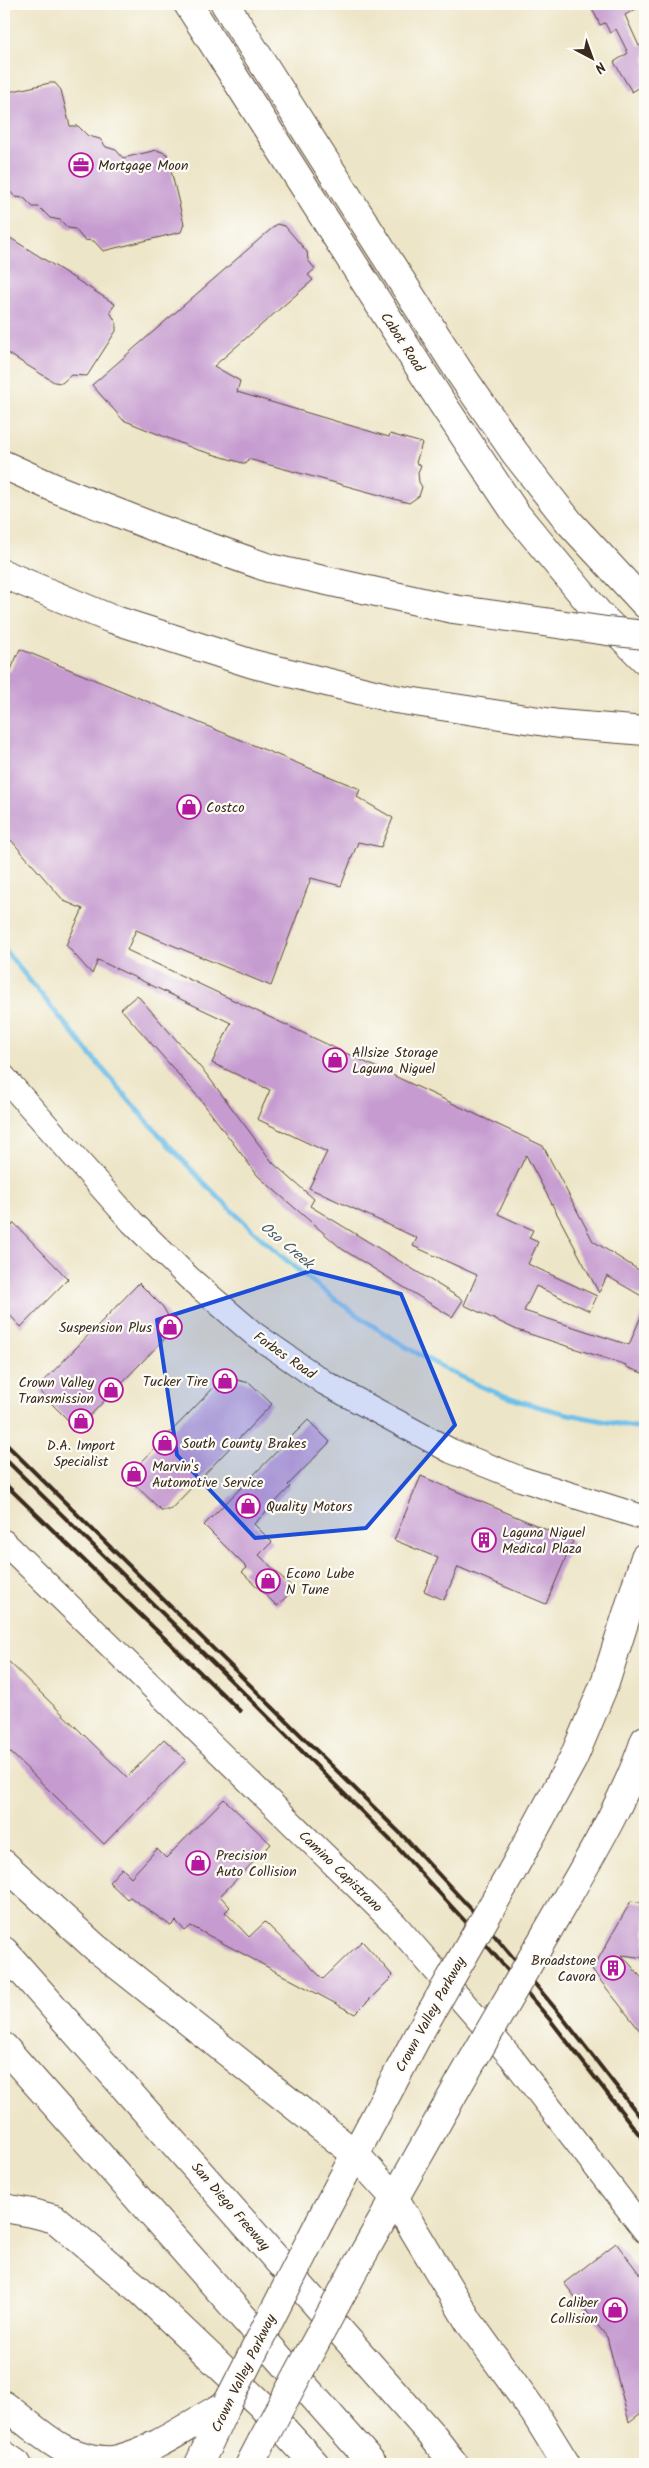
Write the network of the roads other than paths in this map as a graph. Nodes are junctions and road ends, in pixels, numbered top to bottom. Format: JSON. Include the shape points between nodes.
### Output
{"nodes":[{"id":1,"x":188,"y":4,"type":"edge"},
{"id":2,"x":225,"y":4,"type":"edge"},
{"id":3,"x":4,"y":465,"type":"edge"},
{"id":4,"x":4,"y":574,"type":"edge"},
{"id":5,"x":645,"y":604,"type":"edge"},
{"id":6,"x":645,"y":634,"type":"edge"},
{"id":7,"x":645,"y":660,"type":"edge"},
{"id":8,"x":645,"y":731,"type":"edge"},
{"id":9,"x":4,"y":1076,"type":"edge"},
{"id":10,"x":645,"y":1518,"type":"edge"},
{"id":11,"x":4,"y":1542,"type":"edge"},
{"id":12,"x":645,"y":1557,"type":"edge"},
{"id":13,"x":645,"y":1740,"type":"edge"},
{"id":14,"x":4,"y":1864,"type":"edge"},
{"id":15,"x":4,"y":1951,"type":"edge"},
{"id":16,"x":4,"y":2047,"type":"edge"},
{"id":17,"x":354,"y":2153,"type":"junction"},
{"id":18,"x":394,"y":2197,"type":"junction"},
{"id":19,"x":4,"y":2208,"type":"edge"},
{"id":20,"x":645,"y":2231,"type":"edge"},
{"id":21,"x":227,"y":2404,"type":"junction"},
{"id":22,"x":4,"y":2406,"type":"edge"},
{"id":23,"x":256,"y":2453,"type":"edge"},
{"id":24,"x":4,"y":2455,"type":"edge"},
{"id":25,"x":17,"y":2464,"type":"edge"},
{"id":26,"x":199,"y":2464,"type":"edge"},
{"id":27,"x":315,"y":2464,"type":"edge"},
{"id":28,"x":373,"y":2464,"type":"edge"},
{"id":29,"x":454,"y":2464,"type":"edge"},
{"id":30,"x":566,"y":2464,"type":"edge"}],
"edges":[{"from":1,"to":7,"type":"main road","name":"Cabot Road","via":[[437,396],[517,515],[598,613]]},
{"from":2,"to":5,"type":"main road","via":[[460,373],[515,453],[570,523]]},
{"from":3,"to":6,"type":"main road","bridge":true,"via":[[159,529],[269,568],[453,609]]},
{"from":4,"to":8,"type":"main road","via":[[109,618],[253,664],[395,699],[559,724]]},
{"from":9,"to":10,"type":"street","name":"Forbes Road","via":[[132,1222],[189,1278],[254,1334],[325,1383],[451,1451],[521,1479]]},
{"from":11,"to":20,"type":"street","name":"Camino Capistrano","via":[[395,1924],[511,2057]]},
{"from":12,"to":17,"type":"main road","name":"Crown Valley Parkway","bridge":true,"via":[[606,1682],[580,1742],[551,1801]]},
{"from":13,"to":18,"type":"main road","bridge":true,"via":[[611,1818]]},
{"from":14,"to":17,"type":"main road","via":[[96,1948]]},
{"from":15,"to":29,"type":"main road","name":"San Diego Freeway","via":[[425,2427]]},
{"from":16,"to":28,"type":"main road"},
{"from":17,"to":18,"type":"main road"},
{"from":17,"to":21,"type":"main road","name":"Crown Valley Parkway","bridge":true},
{"from":18,"to":23,"type":"main road","bridge":true},
{"from":18,"to":30,"type":"main road","via":[[469,2322],[534,2412]]},
{"from":19,"to":27,"type":"main road","via":[[54,2219],[149,2299],[260,2404]]},
{"from":21,"to":22,"type":"main road","via":[[174,2436],[116,2460],[80,2456],[62,2448]]},
{"from":21,"to":26,"type":"main road","name":"Crown Valley Parkway"},
{"from":24,"to":25,"type":"main road"}]}
